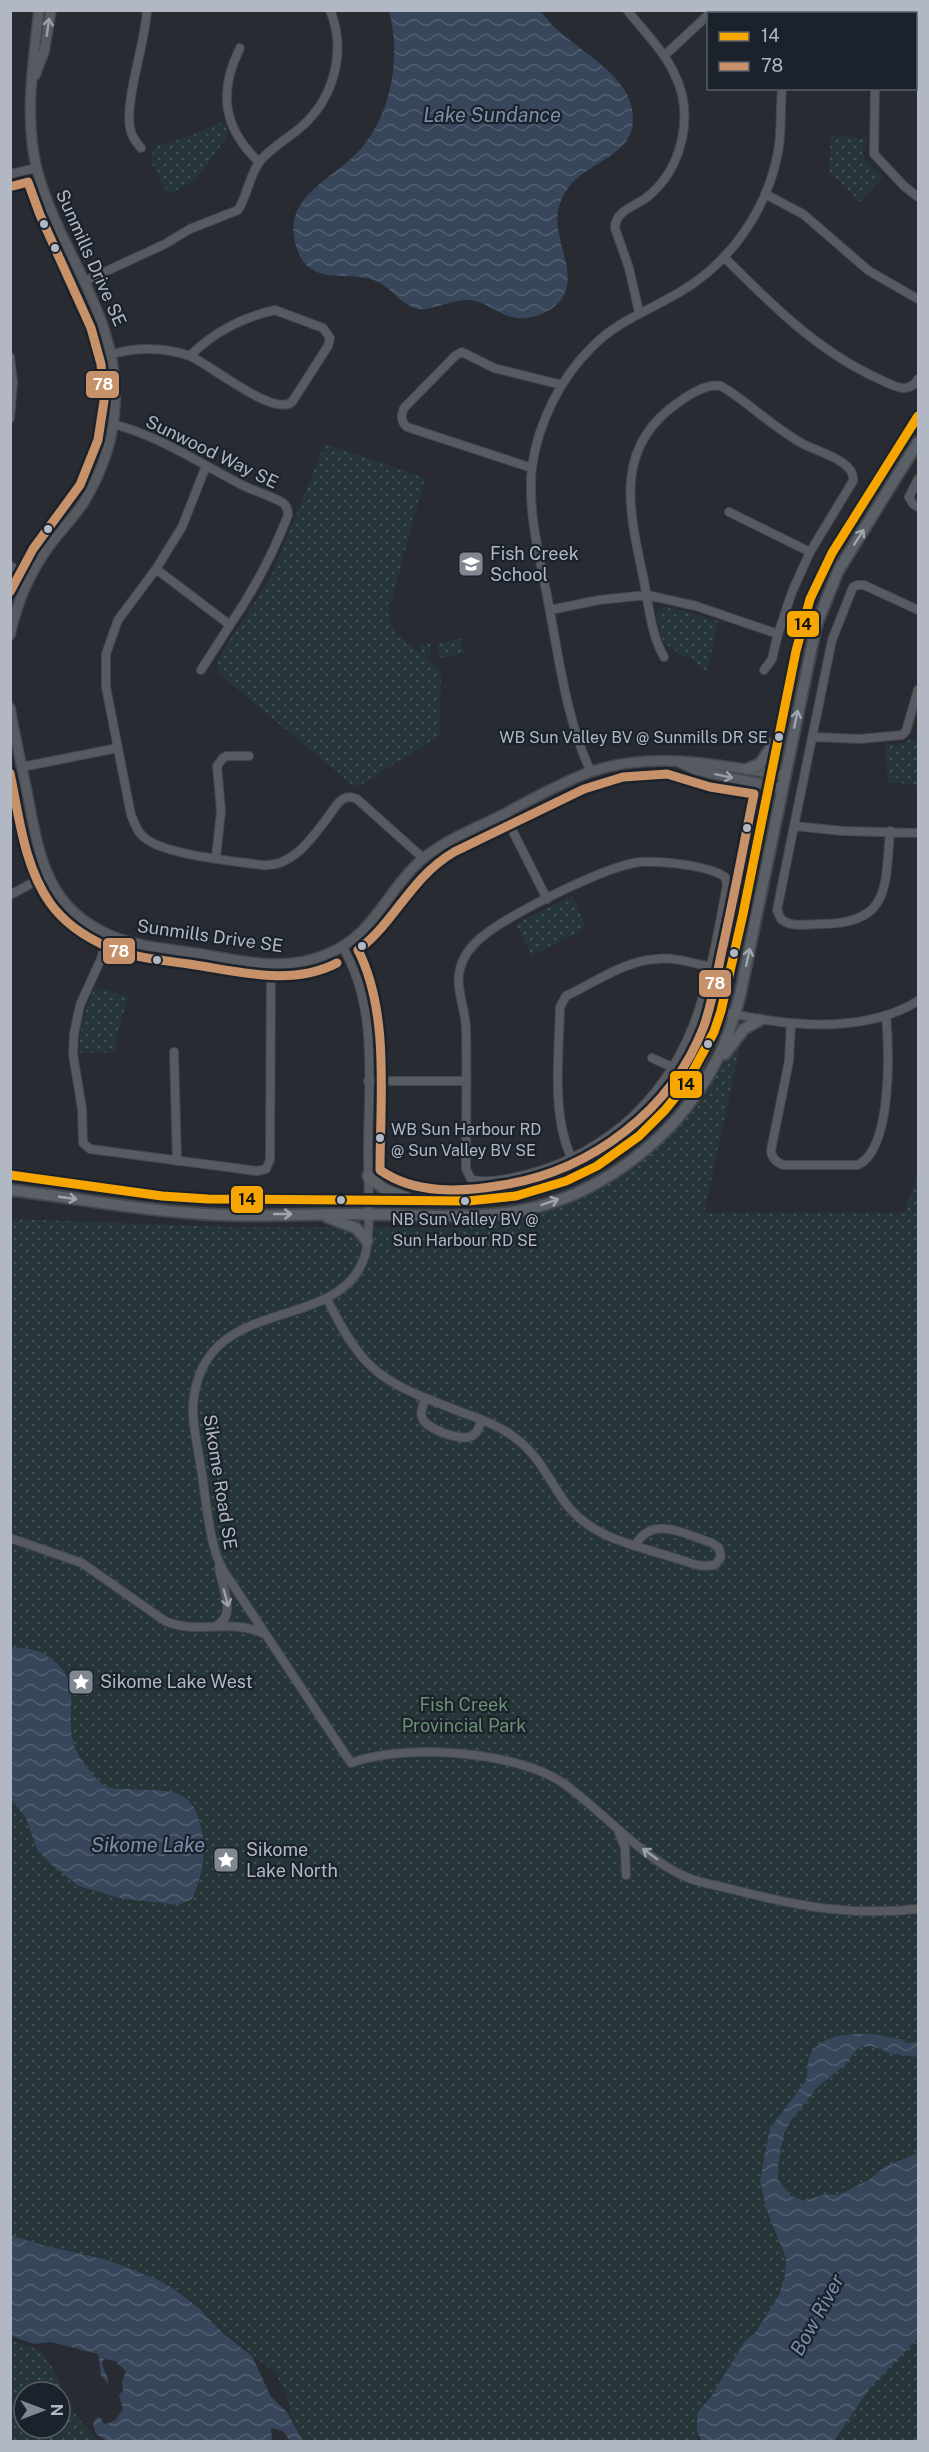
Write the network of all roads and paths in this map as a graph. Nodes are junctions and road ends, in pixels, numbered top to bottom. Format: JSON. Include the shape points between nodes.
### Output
{"nodes":[{"id":1,"x":39,"y":10,"type":"edge"},
{"id":2,"x":51,"y":10,"type":"edge"},
{"id":3,"x":147,"y":10,"type":"edge"},
{"id":4,"x":330,"y":10,"type":"edge"},
{"id":5,"x":627,"y":10,"type":"edge"},
{"id":6,"x":707,"y":16,"type":"edge"},
{"id":7,"x":240,"y":48,"type":"dead end"},
{"id":8,"x":664,"y":56,"type":"junction"},
{"id":9,"x":33,"y":83,"type":"junction"},
{"id":10,"x":782,"y":90,"type":"edge"},
{"id":11,"x":875,"y":90,"type":"edge"},
{"id":12,"x":141,"y":148,"type":"dead end"},
{"id":13,"x":259,"y":162,"type":"junction"},
{"id":14,"x":36,"y":168,"type":"junction"},
{"id":15,"x":10,"y":174,"type":"edge"},
{"id":16,"x":765,"y":194,"type":"junction"},
{"id":17,"x":918,"y":197,"type":"edge"},
{"id":18,"x":724,"y":257,"type":"junction"},
{"id":19,"x":85,"y":282,"type":"junction"},
{"id":20,"x":918,"y":299,"type":"edge"},
{"id":21,"x":639,"y":312,"type":"junction"},
{"id":22,"x":112,"y":354,"type":"junction"},
{"id":23,"x":190,"y":356,"type":"junction"},
{"id":24,"x":10,"y":357,"type":"edge"},
{"id":25,"x":918,"y":379,"type":"edge"},
{"id":26,"x":562,"y":385,"type":"junction"},
{"id":27,"x":918,"y":416,"type":"edge"},
{"id":28,"x":10,"y":418,"type":"edge"},
{"id":29,"x":113,"y":424,"type":"junction"},
{"id":30,"x":918,"y":442,"type":"edge"},
{"id":31,"x":206,"y":466,"type":"junction"},
{"id":32,"x":532,"y":468,"type":"junction"},
{"id":33,"x":918,"y":479,"type":"edge"},
{"id":34,"x":918,"y":507,"type":"edge"},
{"id":35,"x":729,"y":512,"type":"dead end"},
{"id":36,"x":810,"y":552,"type":"junction"},
{"id":37,"x":10,"y":566,"type":"edge"},
{"id":38,"x":156,"y":569,"type":"junction"},
{"id":39,"x":30,"y":577,"type":"junction"},
{"id":40,"x":647,"y":595,"type":"junction"},
{"id":41,"x":550,"y":610,"type":"junction"},
{"id":42,"x":918,"y":610,"type":"edge"},
{"id":43,"x":230,"y":625,"type":"junction"},
{"id":44,"x":778,"y":633,"type":"junction"},
{"id":45,"x":10,"y":635,"type":"edge"},
{"id":46,"x":664,"y":657,"type":"dead end"},
{"id":47,"x":201,"y":670,"type":"dead end"},
{"id":48,"x":764,"y":670,"type":"dead end"},
{"id":49,"x":918,"y":690,"type":"edge"},
{"id":50,"x":10,"y":708,"type":"edge"},
{"id":51,"x":778,"y":735,"type":"junction"},
{"id":52,"x":813,"y":737,"type":"junction"},
{"id":53,"x":118,"y":748,"type":"junction"},
{"id":54,"x":249,"y":756,"type":"dead end"},
{"id":55,"x":681,"y":762,"type":"junction"},
{"id":56,"x":22,"y":767,"type":"junction"},
{"id":57,"x":747,"y":769,"type":"junction"},
{"id":58,"x":591,"y":772,"type":"junction"},
{"id":59,"x":769,"y":779,"type":"junction"},
{"id":60,"x":783,"y":782,"type":"junction"},
{"id":61,"x":504,"y":814,"type":"junction"},
{"id":62,"x":794,"y":826,"type":"junction"},
{"id":63,"x":890,"y":831,"type":"junction"},
{"id":64,"x":918,"y":833,"type":"edge"},
{"id":65,"x":216,"y":857,"type":"junction"},
{"id":66,"x":423,"y":858,"type":"junction"},
{"id":67,"x":47,"y":875,"type":"junction"},
{"id":68,"x":10,"y":895,"type":"edge"},
{"id":69,"x":547,"y":899,"type":"junction"},
{"id":70,"x":108,"y":934,"type":"junction"},
{"id":71,"x":342,"y":946,"type":"junction"},
{"id":72,"x":271,"y":964,"type":"junction"},
{"id":73,"x":711,"y":967,"type":"junction"},
{"id":74,"x":918,"y":1000,"type":"edge"},
{"id":75,"x":721,"y":1011,"type":"junction"},
{"id":76,"x":735,"y":1014,"type":"junction"},
{"id":77,"x":886,"y":1016,"type":"junction"},
{"id":78,"x":760,"y":1020,"type":"junction"},
{"id":79,"x":790,"y":1023,"type":"junction"},
{"id":80,"x":174,"y":1052,"type":"dead end"},
{"id":81,"x":652,"y":1058,"type":"dead end"},
{"id":82,"x":715,"y":1065,"type":"junction"},
{"id":83,"x":674,"y":1068,"type":"junction"},
{"id":84,"x":368,"y":1081,"type":"junction"},
{"id":85,"x":466,"y":1081,"type":"junction"},
{"id":86,"x":572,"y":1159,"type":"junction"},
{"id":87,"x":177,"y":1161,"type":"junction"},
{"id":88,"x":10,"y":1175,"type":"edge"},
{"id":89,"x":368,"y":1176,"type":"junction"},
{"id":90,"x":10,"y":1190,"type":"edge"},
{"id":91,"x":368,"y":1200,"type":"junction"},
{"id":92,"x":420,"y":1200,"type":"junction"},
{"id":93,"x":315,"y":1214,"type":"junction"},
{"id":94,"x":368,"y":1214,"type":"junction"},
{"id":95,"x":367,"y":1241,"type":"junction"},
{"id":96,"x":327,"y":1299,"type":"junction"},
{"id":97,"x":425,"y":1399,"type":"junction"},
{"id":98,"x":482,"y":1420,"type":"junction"},
{"id":99,"x":10,"y":1538,"type":"edge"},
{"id":100,"x":635,"y":1546,"type":"junction"},
{"id":101,"x":219,"y":1562,"type":"junction"},
{"id":102,"x":213,"y":1627,"type":"junction"},
{"id":103,"x":263,"y":1633,"type":"junction"},
{"id":104,"x":615,"y":1827,"type":"junction"},
{"id":105,"x":626,"y":1875,"type":"dead end"},
{"id":106,"x":918,"y":1909,"type":"edge"}],
"edges":[{"from":1,"to":9,"type":"street","name":"Sunmills Drive SE"},
{"from":9,"to":2,"type":"street","name":"Sunmills Drive SE","one_way":true,"via":[[44,52]]},
{"from":3,"to":12,"type":"street","via":[[129,110],[133,139]]},
{"from":4,"to":13,"type":"street","via":[[338,58],[326,95],[318,110]]},
{"from":5,"to":8,"type":"street"},
{"from":6,"to":8,"type":"street"},
{"from":7,"to":13,"type":"street","via":[[229,69],[227,110],[238,137]]},
{"from":8,"to":21,"type":"street","via":[[675,73],[684,101],[680,147],[662,183],[619,215],[615,224]]},
{"from":9,"to":14,"type":"street","name":"Sunmills Drive SE","via":[[30,128]]},
{"from":10,"to":16,"type":"street","via":[[778,153]]},
{"from":11,"to":17,"type":"street","via":[[874,154]]},
{"from":13,"to":19,"type":"street","via":[[236,212],[190,229]]},
{"from":14,"to":15,"type":"street"},
{"from":14,"to":19,"type":"street","name":"Sunmills Drive SE"},
{"from":16,"to":18,"type":"street","via":[[747,228]]},
{"from":16,"to":20,"type":"street","via":[[803,214],[869,271]]},
{"from":18,"to":21,"type":"street","via":[[708,274],[682,291]]},
{"from":18,"to":25,"type":"street","via":[[797,328],[838,356],[902,389],[912,387]]},
{"from":19,"to":22,"type":"street","name":"Sunmills Drive SE"},
{"from":21,"to":26,"type":"street","via":[[591,347]]},
{"from":22,"to":23,"type":"street","via":[[149,349]]},
{"from":22,"to":29,"type":"street","name":"Sunmills Drive SE"},
{"from":23,"to":23,"type":"street","via":[[208,340],[242,321],[274,310],[323,328],[330,338],[292,402],[285,406],[259,398]]},
{"from":24,"to":28,"type":"street","via":[[14,382]]},
{"from":26,"to":32,"type":"street","via":[[542,427]]},
{"from":26,"to":32,"type":"street","via":[[494,368],[462,352],[404,408],[403,422],[407,427]]},
{"from":27,"to":51,"type":"main road","via":[[816,584],[801,630]]},
{"from":29,"to":31,"type":"street","name":"Sunwood Way SE","via":[[152,436]]},
{"from":29,"to":39,"type":"street","name":"Sunmills Drive SE","via":[[91,489]]},
{"from":60,"to":30,"type":"main road","one_way":true,"via":[[812,640],[826,598],[838,571]]},
{"from":31,"to":38,"type":"street","via":[[182,527]]},
{"from":31,"to":43,"type":"street","name":"Sunwood Way SE","via":[[282,503],[288,512],[252,594]]},
{"from":32,"to":41,"type":"street","via":[[535,530]]},
{"from":33,"to":34,"type":"street","via":[[909,497]]},
{"from":35,"to":36,"type":"street"},
{"from":36,"to":40,"type":"street","via":[[853,482],[852,470],[783,431],[724,388],[710,386],[661,415],[634,457],[631,515]]},
{"from":36,"to":44,"type":"street"},
{"from":37,"to":39,"type":"street"},
{"from":38,"to":43,"type":"street"},
{"from":38,"to":53,"type":"street","via":[[118,620],[106,654],[106,687]]},
{"from":39,"to":45,"type":"street","name":"Sunmills Drive SE"},
{"from":40,"to":41,"type":"street"},
{"from":40,"to":44,"type":"street","via":[[696,606]]},
{"from":40,"to":46,"type":"street","via":[[653,629]]},
{"from":41,"to":58,"type":"street","via":[[570,711]]},
{"from":42,"to":52,"type":"street","via":[[864,585],[853,587],[832,640]]},
{"from":43,"to":47,"type":"street"},
{"from":44,"to":48,"type":"street","via":[[772,659]]},
{"from":49,"to":52,"type":"street","via":[[902,735],[859,739]]},
{"from":50,"to":56,"type":"street","name":"Sunmills Drive SE"},
{"from":51,"to":57,"type":"main road","via":[[760,764]]},
{"from":51,"to":59,"type":"main road"},
{"from":52,"to":62,"type":"street"},
{"from":53,"to":56,"type":"street"},
{"from":53,"to":65,"type":"street","via":[[131,815],[143,837],[170,849]]},
{"from":54,"to":65,"type":"street","via":[[227,756],[219,762],[221,811]]},
{"from":55,"to":57,"type":"street","name":"Sunmills Drive SE"},
{"from":55,"to":58,"type":"street","name":"Sunmills Drive SE","via":[[641,762]]},
{"from":55,"to":59,"type":"street","name":"Sunmills Drive SE","one_way":true,"via":[[695,770]]},
{"from":56,"to":67,"type":"street","name":"Sunmills Drive SE","via":[[38,850]]},
{"from":57,"to":59,"type":"street","name":"Sunmills Drive SE"},
{"from":58,"to":61,"type":"street","name":"Sunmills Drive SE"},
{"from":59,"to":60,"type":"street","name":"Sunmills Drive SE"},
{"from":59,"to":75,"type":"main road"},
{"from":76,"to":60,"type":"main road","one_way":true},
{"from":61,"to":66,"type":"street","name":"Sunmills Drive SE"},
{"from":61,"to":69,"type":"street"},
{"from":62,"to":63,"type":"street"},
{"from":62,"to":63,"type":"street","via":[[777,910],[780,919],[792,925],[844,924],[870,912],[886,885]]},
{"from":63,"to":64,"type":"street"},
{"from":65,"to":66,"type":"street","via":[[262,866],[280,863],[306,843],[341,800],[351,797]]},
{"from":66,"to":71,"type":"street","name":"Sunmills Drive SE","via":[[369,926]]},
{"from":67,"to":68,"type":"street"},
{"from":67,"to":70,"type":"street","name":"Sunmills Drive SE","via":[[69,908]]},
{"from":69,"to":73,"type":"street","via":[[630,863],[658,862],[719,873],[727,885]]},
{"from":69,"to":85,"type":"street","via":[[496,927],[476,942],[463,959],[459,980],[466,1027]]},
{"from":70,"to":72,"type":"street","name":"Sunmills Drive SE"},
{"from":70,"to":87,"type":"street","via":[[80,1005],[74,1034],[83,1143],[90,1149]]},
{"from":71,"to":72,"type":"street","name":"Sunmills Drive SE","via":[[302,963]]},
{"from":71,"to":84,"type":"street","name":"Sikome Road SE","via":[[354,966],[365,1008]]},
{"from":72,"to":87,"type":"street","via":[[269,1166],[257,1171]]},
{"from":73,"to":83,"type":"street","via":[[694,1027]]},
{"from":73,"to":86,"type":"street","via":[[667,959],[645,960],[630,964],[562,1001],[560,1120]]},
{"from":74,"to":77,"type":"street"},
{"from":75,"to":76,"type":"street"},
{"from":75,"to":92,"type":"main road","via":[[686,1084],[653,1122],[612,1157],[566,1181],[531,1193],[485,1200]]},
{"from":76,"to":78,"type":"street"},
{"from":76,"to":82,"type":"main road"},
{"from":77,"to":79,"type":"street","via":[[848,1023]]},
{"from":77,"to":79,"type":"street","via":[[885,1110],[868,1157],[854,1165],[783,1165],[772,1156],[789,1061]]},
{"from":78,"to":79,"type":"street"},
{"from":78,"to":82,"type":"main road","via":[[744,1029]]},
{"from":80,"to":87,"type":"street"},
{"from":81,"to":83,"type":"street"},
{"from":94,"to":82,"type":"main road","one_way":true,"via":[[486,1215],[534,1208],[567,1196],[615,1171],[651,1144],[690,1103]]},
{"from":83,"to":86,"type":"street","via":[[633,1116]]},
{"from":84,"to":85,"type":"street"},
{"from":84,"to":89,"type":"street","name":"Sikome Road SE"},
{"from":85,"to":86,"type":"street","via":[[466,1169],[471,1179],[525,1175]]},
{"from":88,"to":91,"type":"main road","via":[[186,1198]]},
{"from":89,"to":91,"type":"street","name":"Sikome Road SE"},
{"from":89,"to":92,"type":"main road","via":[[393,1194]]},
{"from":90,"to":93,"type":"main road","one_way":true,"via":[[194,1214]]},
{"from":91,"to":92,"type":"main road"},
{"from":91,"to":94,"type":"street","name":"Sikome Road SE"},
{"from":93,"to":94,"type":"main road"},
{"from":93,"to":95,"type":"main road","via":[[353,1227]]},
{"from":94,"to":95,"type":"street","name":"Sikome Road SE"},
{"from":95,"to":96,"type":"street","name":"Sikome Road SE","via":[[354,1277]]},
{"from":96,"to":97,"type":"street","via":[[345,1335],[364,1360],[384,1378]]},
{"from":96,"to":101,"type":"street","name":"Sikome Road SE","via":[[236,1332],[214,1353],[201,1374],[193,1416]]},
{"from":97,"to":98,"type":"street"},
{"from":97,"to":98,"type":"street","via":[[421,1416],[431,1428],[466,1438],[476,1432]]},
{"from":98,"to":100,"type":"street","via":[[510,1434],[529,1450],[584,1522]]},
{"from":99,"to":102,"type":"street","via":[[82,1563],[175,1626]]},
{"from":100,"to":100,"type":"street","via":[[707,1566],[716,1564],[721,1555],[712,1543],[658,1527],[645,1532]]},
{"from":101,"to":102,"type":"street","name":"Sikome Road SE","one_way":true,"via":[[228,1610],[224,1621]]},
{"from":101,"to":103,"type":"street","name":"Sikome Road SE"},
{"from":102,"to":103,"type":"street","via":[[240,1625]]},
{"from":103,"to":104,"type":"street","name":"Sikome Road SE","via":[[351,1763],[374,1756],[433,1751],[516,1764],[553,1777]]},
{"from":104,"to":105,"type":"street","via":[[625,1848]]},
{"from":106,"to":104,"type":"street","one_way":true,"via":[[816,1909],[687,1877]]}]}
